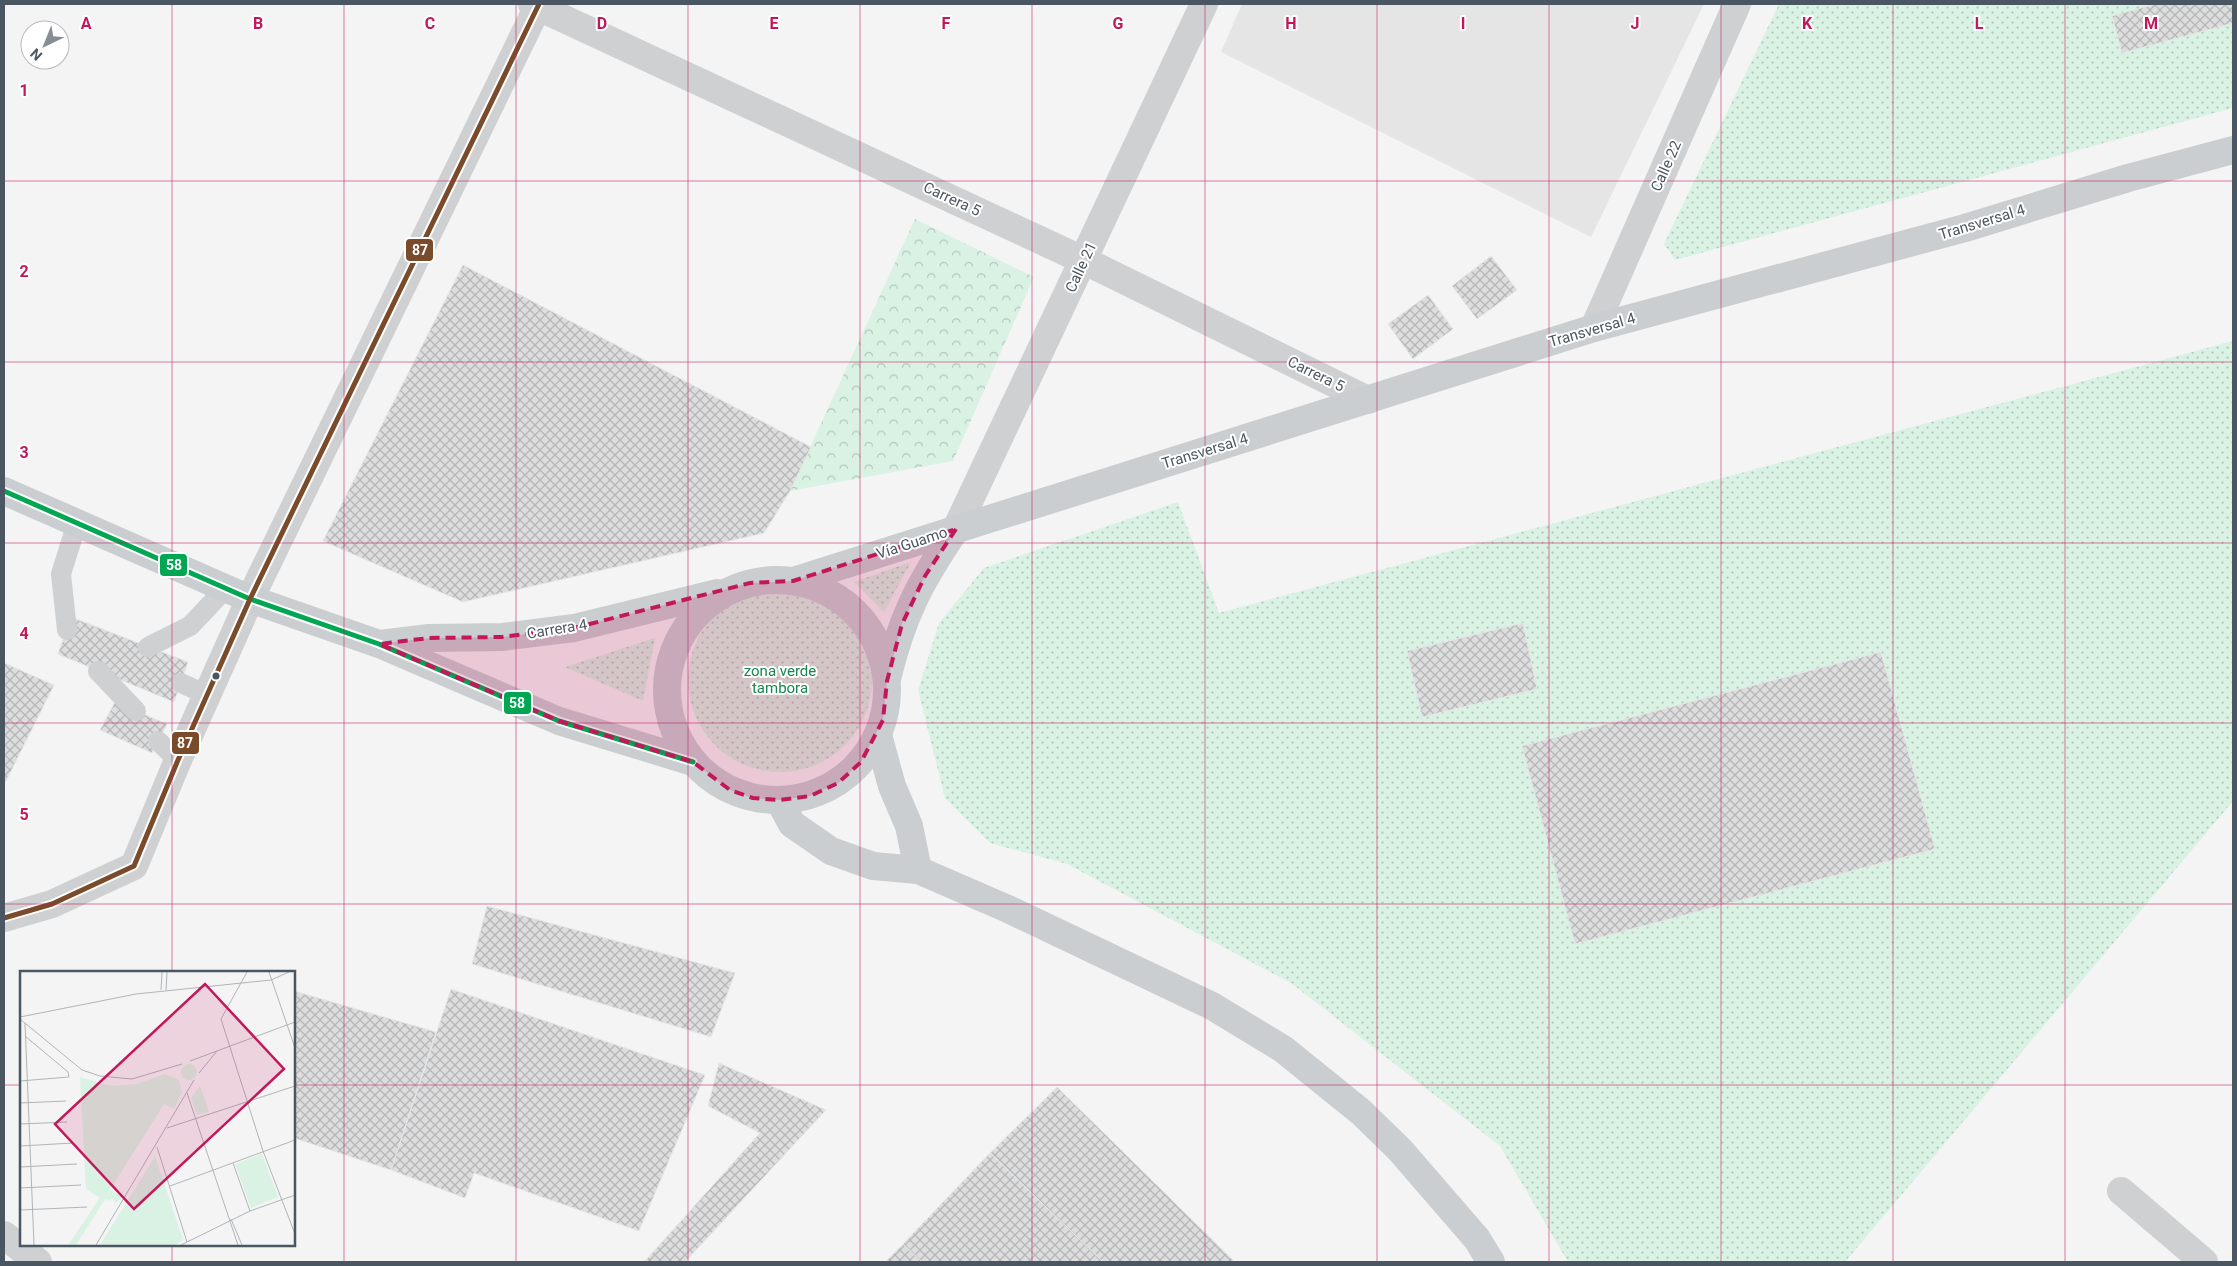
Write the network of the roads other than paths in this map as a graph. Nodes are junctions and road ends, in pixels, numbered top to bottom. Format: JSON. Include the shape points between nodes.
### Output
{"nodes":[{"id":1,"x":1204,"y":4,"type":"edge"},
{"id":2,"x":1737,"y":4,"type":"edge"},
{"id":3,"x":536,"y":5,"type":"edge"},
{"id":4,"x":2233,"y":150,"type":"edge"},
{"id":5,"x":1084,"y":260,"type":"junction"},
{"id":6,"x":1594,"y":328,"type":"junction"},
{"id":7,"x":1368,"y":400,"type":"junction"},
{"id":8,"x":4,"y":491,"type":"edge"},
{"id":9,"x":77,"y":524,"type":"junction"},
{"id":10,"x":956,"y":529,"type":"junction"},
{"id":11,"x":793,"y":581,"type":"junction"},
{"id":12,"x":730,"y":590,"type":"junction"},
{"id":13,"x":238,"y":593,"type":"junction"},
{"id":14,"x":67,"y":630,"type":"dead end"},
{"id":15,"x":379,"y":644,"type":"junction"},
{"id":16,"x":148,"y":647,"type":"dead end"},
{"id":17,"x":98,"y":671,"type":"dead end"},
{"id":18,"x":887,"y":681,"type":"junction"},
{"id":19,"x":181,"y":683,"type":"dead end"},
{"id":20,"x":207,"y":695,"type":"junction"},
{"id":21,"x":136,"y":712,"type":"dead end"},
{"id":22,"x":878,"y":735,"type":"junction"},
{"id":23,"x":158,"y":741,"type":"dead end"},
{"id":24,"x":178,"y":760,"type":"junction"},
{"id":25,"x":693,"y":762,"type":"junction"},
{"id":26,"x":779,"y":800,"type":"junction"},
{"id":27,"x":918,"y":870,"type":"junction"},
{"id":28,"x":4,"y":918,"type":"edge"},
{"id":29,"x":2121,"y":1191,"type":"dead end"},
{"id":30,"x":4,"y":1235,"type":"edge"},
{"id":31,"x":38,"y":1262,"type":"edge"},
{"id":32,"x":1491,"y":1262,"type":"edge"},
{"id":33,"x":2204,"y":1262,"type":"edge"}],
"edges":[{"from":1,"to":5,"type":"street","name":"Calle 21"},
{"from":2,"to":6,"type":"street","name":"Calle 22"},
{"from":3,"to":5,"type":"street","name":"Carrera 5"},
{"from":3,"to":13,"type":"street"},
{"from":4,"to":6,"type":"main road","name":"Transversal 4","via":[[1965,228]]},
{"from":5,"to":7,"type":"street","name":"Carrera 5"},
{"from":5,"to":10,"type":"street","name":"Calle 21"},
{"from":6,"to":7,"type":"main road","name":"Transversal 4"},
{"from":7,"to":10,"type":"main road","name":"Transversal 4"},
{"from":8,"to":9,"type":"main road","name":"Carrera 4"},
{"from":9,"to":13,"type":"main road","name":"Carrera 4"},
{"from":9,"to":14,"type":"lane","via":[[61,574]]},
{"from":10,"to":11,"type":"main road","name":"Vía Guamo"},
{"from":10,"to":18,"type":"main road","name":"Vía Guamo","via":[[913,599],[894,649]]},
{"from":11,"to":12,"type":"main road","via":[[750,583]]},
{"from":11,"to":18,"type":"main road","via":[[816,587],[857,615],[872,634],[882,657]]},
{"from":12,"to":15,"type":"main road","name":"Carrera 4","via":[[574,628],[502,637],[430,638]]},
{"from":12,"to":25,"type":"main road","via":[[702,608],[680,634],[668,666],[666,700],[675,733]]},
{"from":13,"to":15,"type":"main road","name":"Carrera 4"},
{"from":13,"to":16,"type":"lane","via":[[190,626]]},
{"from":13,"to":20,"type":"street"},
{"from":15,"to":25,"type":"main road","name":"Carrera 4","via":[[558,721]]},
{"from":17,"to":21,"type":"lane"},
{"from":18,"to":22,"type":"main road"},
{"from":19,"to":20,"type":"lane"},
{"from":20,"to":24,"type":"street"},
{"from":22,"to":26,"type":"main road","via":[[861,762],[838,783],[810,796]]},
{"from":22,"to":27,"type":"main road","via":[[892,786],[909,826]]},
{"from":23,"to":24,"type":"lane"},
{"from":24,"to":28,"type":"street","via":[[134,866],[52,904]]},
{"from":25,"to":26,"type":"main road","via":[[730,790],[753,798]]},
{"from":26,"to":27,"type":"main road","via":[[792,824],[831,851],[873,866]]},
{"from":27,"to":32,"type":"main road","via":[[1212,1006],[1283,1049],[1361,1112],[1400,1150],[1477,1239]]},
{"from":29,"to":33,"type":"street"},
{"from":30,"to":31,"type":"street"}]}
